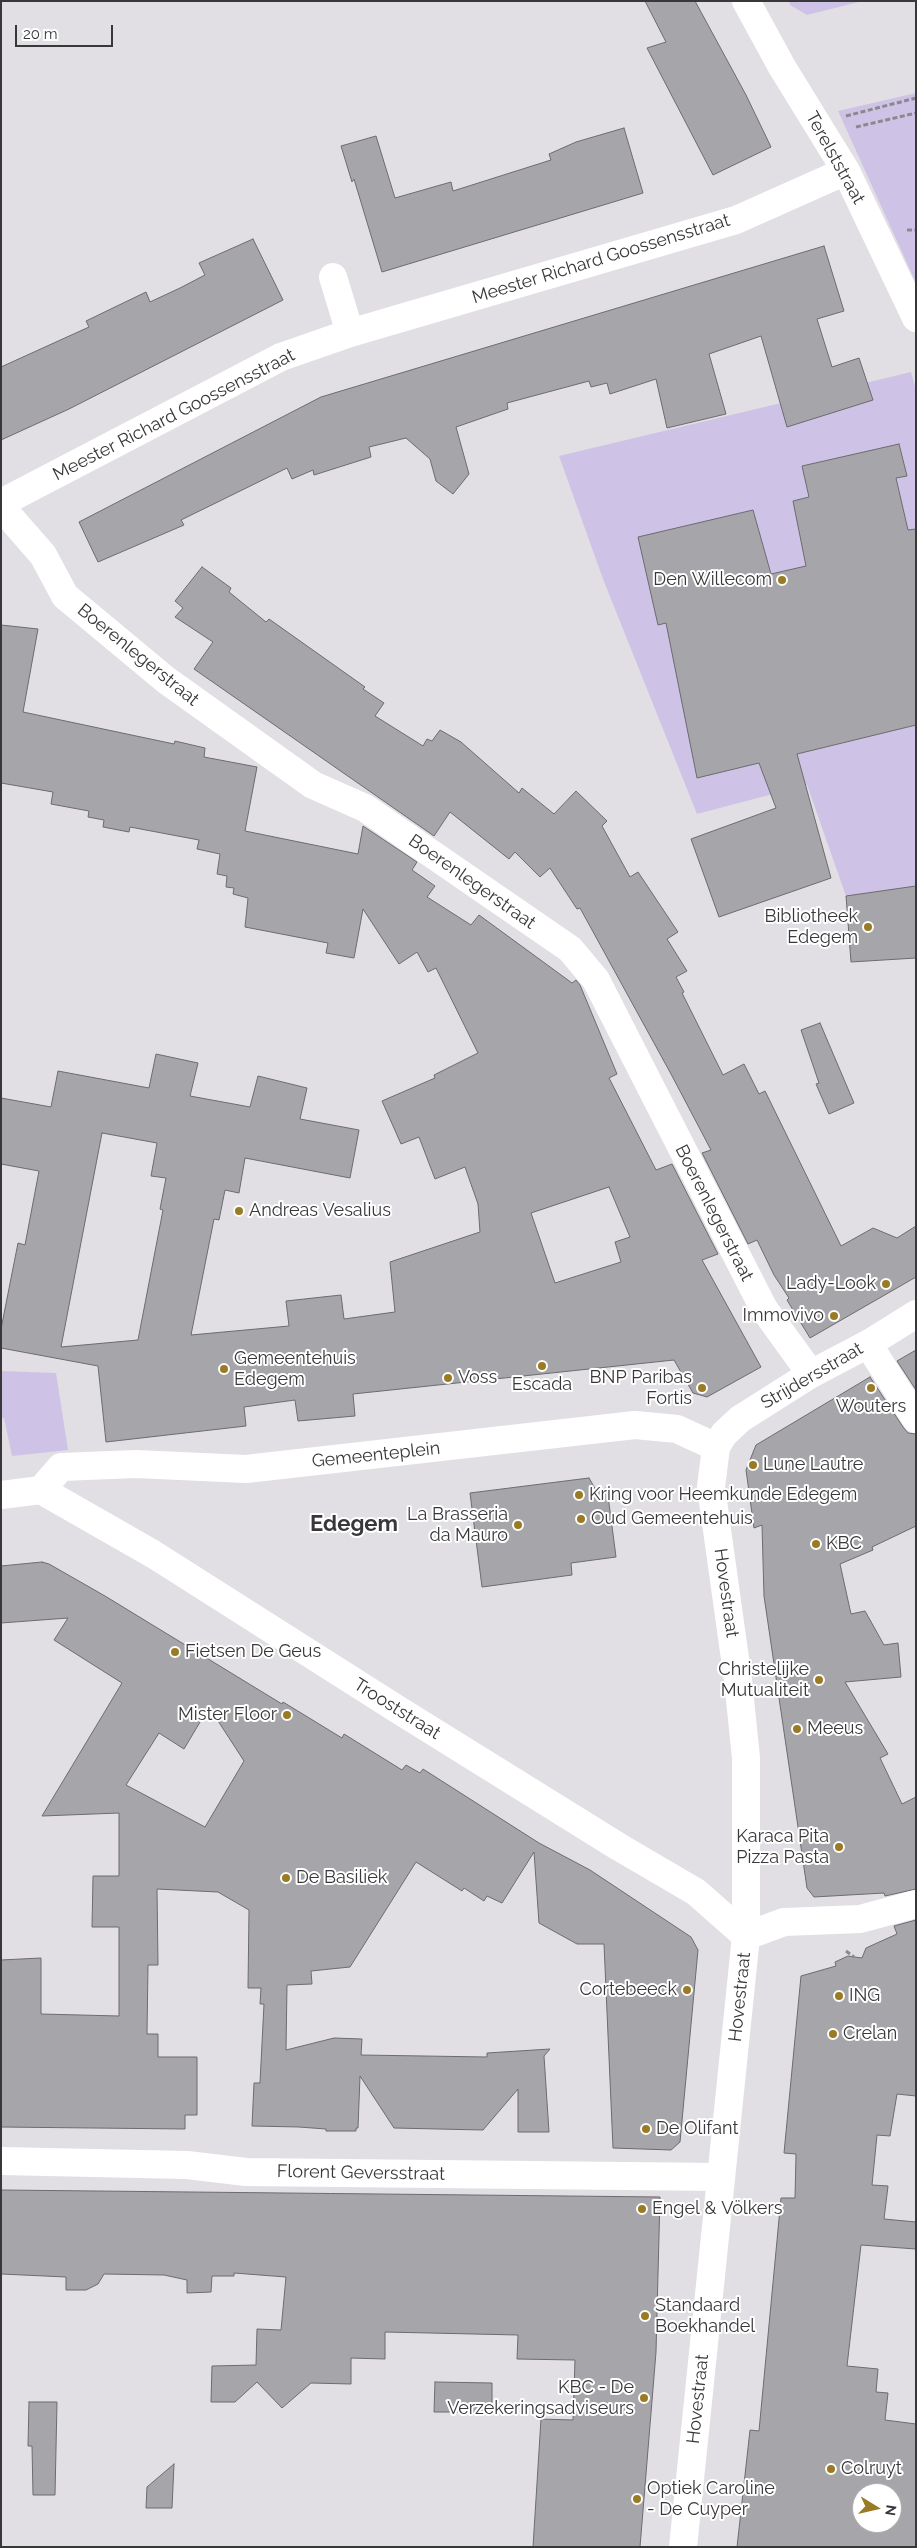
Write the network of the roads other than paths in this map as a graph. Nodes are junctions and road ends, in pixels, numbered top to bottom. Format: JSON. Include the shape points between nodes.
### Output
{"nodes":[{"id":1,"x":746,"y":1,"type":"edge"},
{"id":2,"x":846,"y":171,"type":"junction"},
{"id":3,"x":333,"y":277,"type":"dead end"},
{"id":4,"x":916,"y":318,"type":"edge"},
{"id":5,"x":350,"y":334,"type":"junction"},
{"id":6,"x":1,"y":503,"type":"edge"},
{"id":7,"x":1,"y":507,"type":"edge"},
{"id":8,"x":916,"y":1314,"type":"edge"},
{"id":9,"x":868,"y":1344,"type":"junction"},
{"id":10,"x":812,"y":1374,"type":"junction"},
{"id":11,"x":916,"y":1419,"type":"edge"},
{"id":12,"x":716,"y":1446,"type":"junction"},
{"id":13,"x":41,"y":1490,"type":"junction"},
{"id":14,"x":1,"y":1495,"type":"edge"},
{"id":15,"x":916,"y":1904,"type":"edge"},
{"id":16,"x":746,"y":1936,"type":"junction"},
{"id":17,"x":1,"y":2161,"type":"edge"},
{"id":18,"x":720,"y":2177,"type":"junction"},
{"id":19,"x":683,"y":2547,"type":"edge"}],
"edges":[{"from":1,"to":2,"type":"street","name":"Terelststraat"},
{"from":2,"to":4,"type":"street","name":"Terelststraat"},
{"from":2,"to":5,"type":"street","name":"Meester Richard Goossensstraat","via":[[736,220]]},
{"from":3,"to":5,"type":"street"},
{"from":5,"to":6,"type":"street","name":"Meester Richard Goossensstraat","via":[[282,357]]},
{"from":7,"to":10,"type":"street","name":"Boerenlegerstraat","via":[[43,555],[65,596],[166,680],[313,785],[365,808],[570,949],[596,980],[764,1309]]},
{"from":8,"to":9,"type":"street","name":"Strijdersstraat"},
{"from":9,"to":10,"type":"street","name":"Strijdersstraat"},
{"from":9,"to":11,"type":"street"},
{"from":10,"to":12,"type":"street","name":"Strijdersstraat","via":[[740,1419]]},
{"from":12,"to":13,"type":"street","name":"Gemeenteplein","via":[[677,1429],[635,1426],[246,1469],[136,1464],[61,1467]]},
{"from":12,"to":16,"type":"street","name":"Hovestraat","via":[[712,1487],[746,1758]]},
{"from":13,"to":14,"type":"street"},
{"from":13,"to":16,"type":"street","name":"Trooststraat","via":[[153,1554],[696,1892]]},
{"from":15,"to":16,"type":"street","via":[[860,1919],[784,1922]]},
{"from":16,"to":18,"type":"street","name":"Hovestraat"},
{"from":17,"to":18,"type":"street","name":"Florent Geversstraat","via":[[187,2165],[246,2172]]},
{"from":18,"to":19,"type":"street","name":"Hovestraat"}]}
